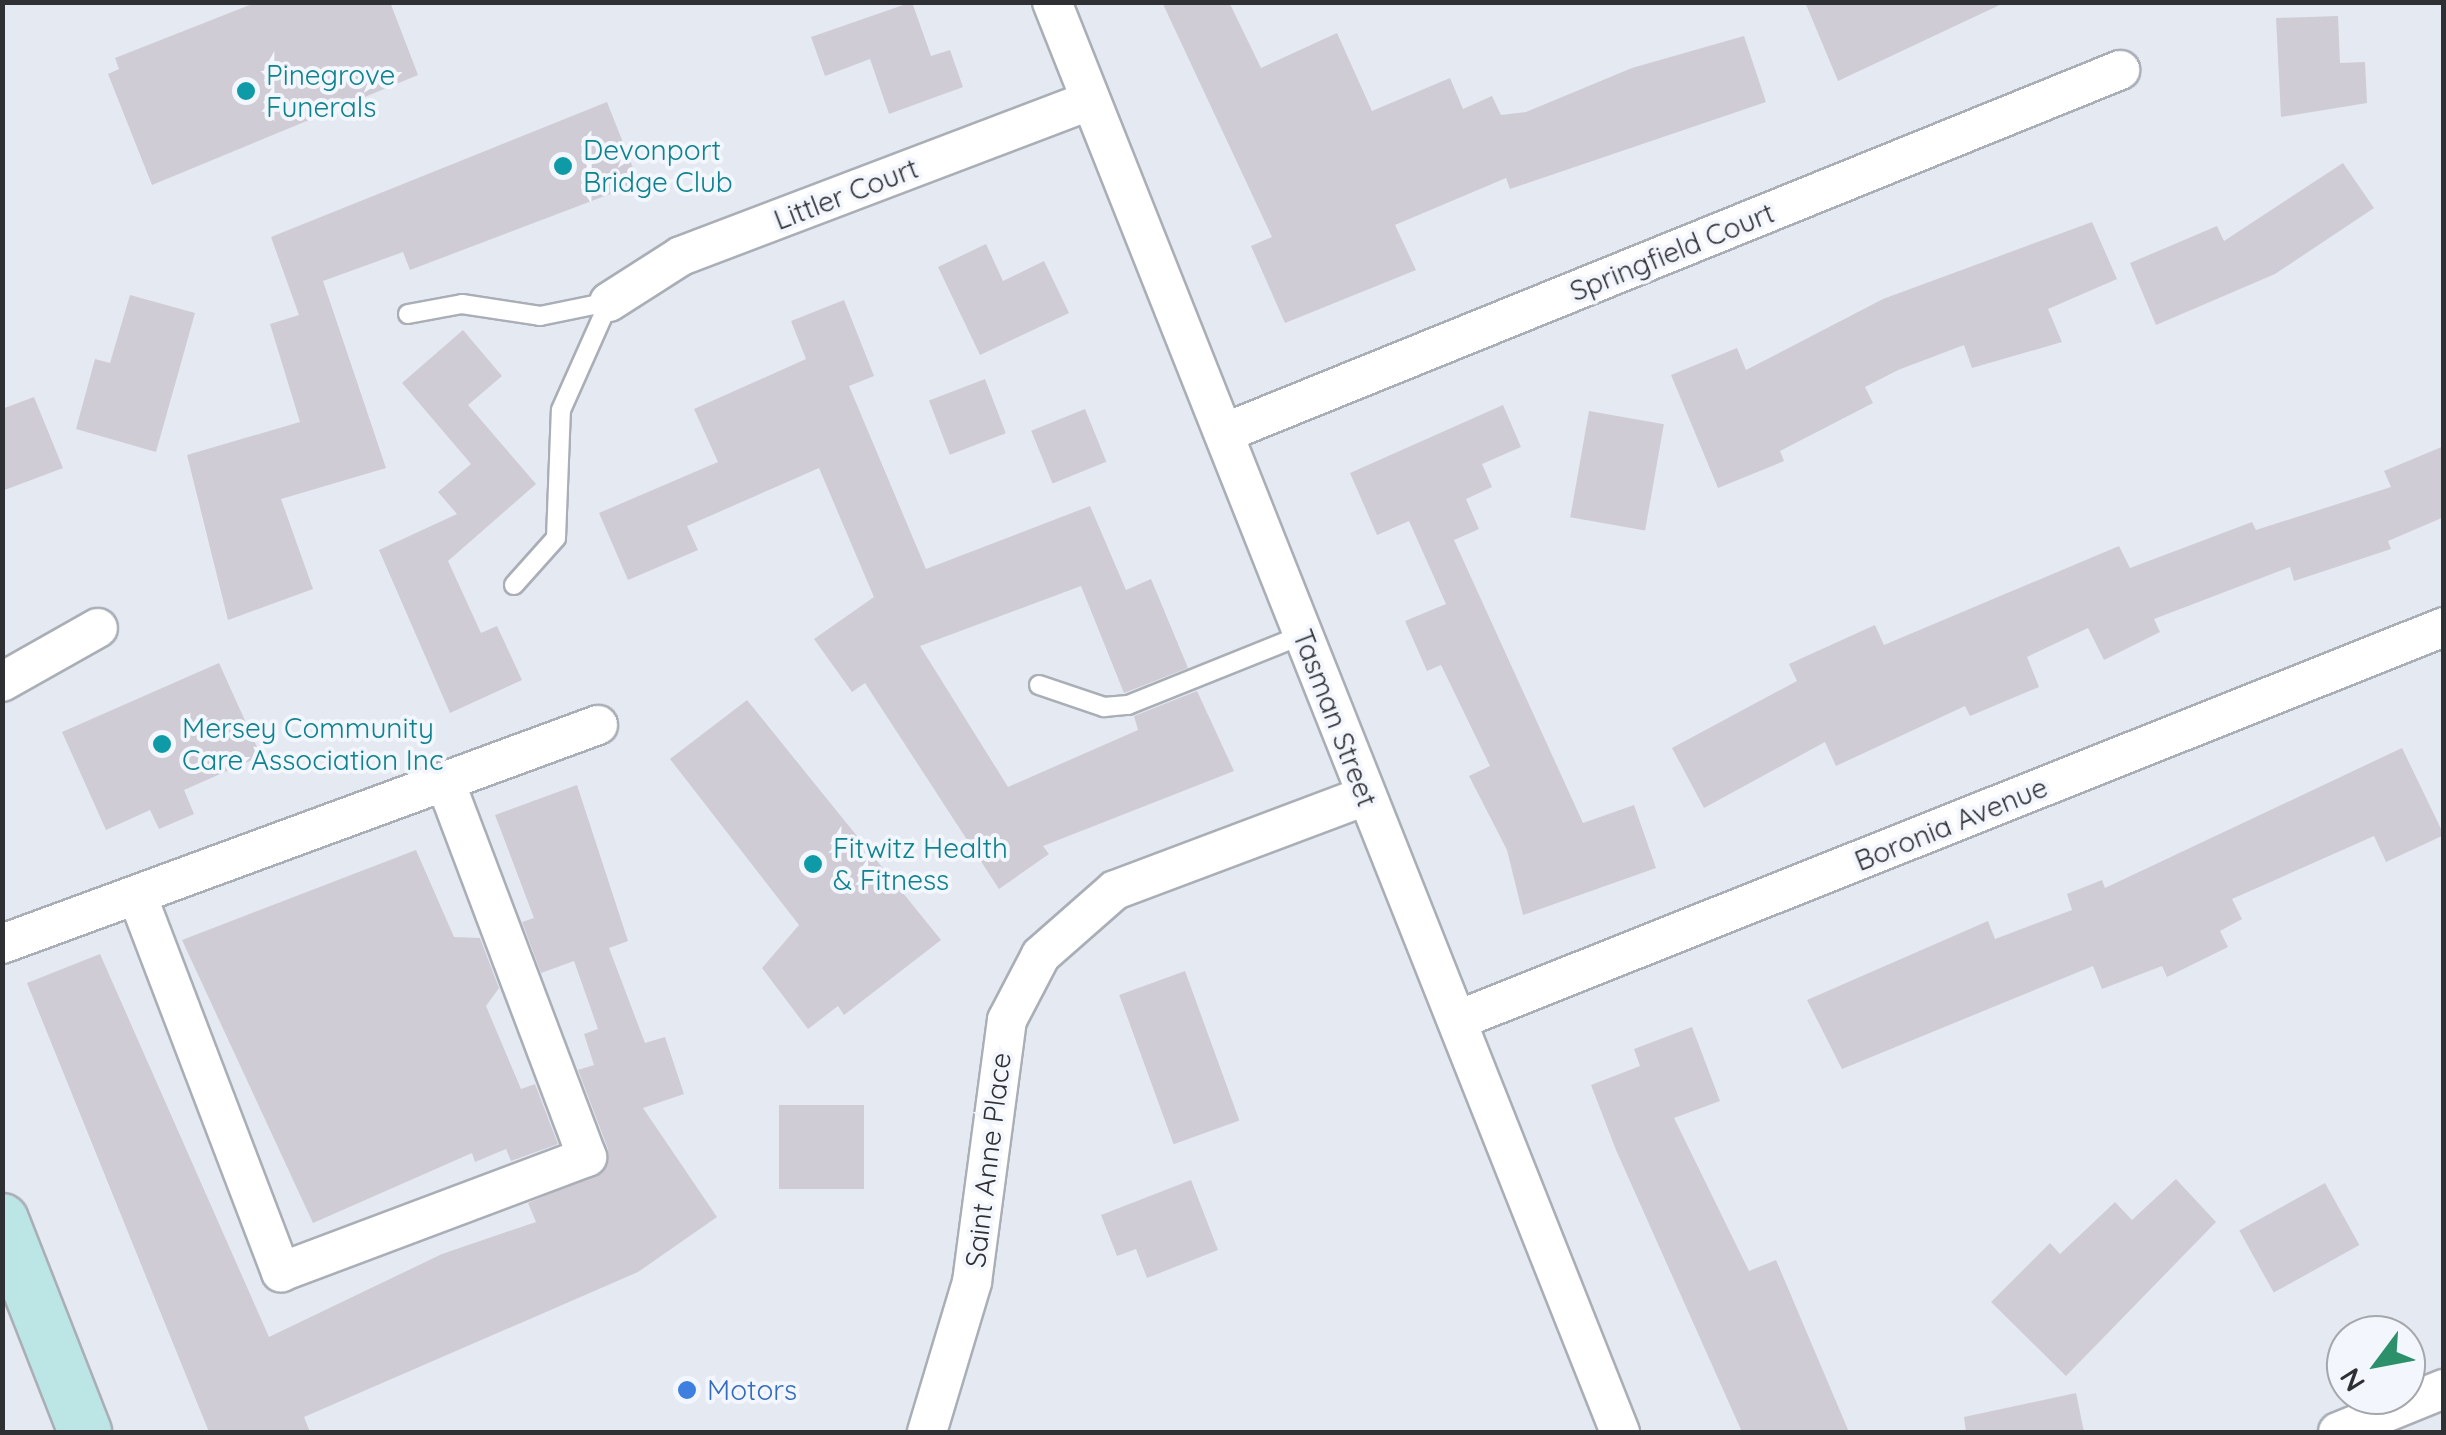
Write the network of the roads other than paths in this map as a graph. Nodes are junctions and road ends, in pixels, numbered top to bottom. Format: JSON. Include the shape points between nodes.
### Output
{"nodes":[{"id":1,"x":1052,"y":2,"type":"edge"},
{"id":2,"x":2120,"y":70,"type":"dead end"},
{"id":3,"x":1090,"y":101,"type":"junction"},
{"id":4,"x":609,"y":302,"type":"junction"},
{"id":5,"x":408,"y":314,"type":"dead end"},
{"id":6,"x":1224,"y":433,"type":"junction"},
{"id":7,"x":514,"y":585,"type":"dead end"},
{"id":8,"x":2444,"y":626,"type":"edge"},
{"id":9,"x":98,"y":628,"type":"dead end"},
{"id":10,"x":1302,"y":635,"type":"junction"},
{"id":11,"x":2,"y":682,"type":"edge"},
{"id":12,"x":1039,"y":686,"type":"dead end"},
{"id":13,"x":598,"y":726,"type":"dead end"},
{"id":14,"x":445,"y":782,"type":"junction"},
{"id":15,"x":1365,"y":796,"type":"junction"},
{"id":16,"x":137,"y":895,"type":"junction"},
{"id":17,"x":2,"y":944,"type":"edge"},
{"id":18,"x":1458,"y":1020,"type":"junction"},
{"id":19,"x":2,"y":1220,"type":"edge"},
{"id":20,"x":2444,"y":1389,"type":"edge"},
{"id":21,"x":85,"y":1432,"type":"edge"},
{"id":22,"x":927,"y":1432,"type":"edge"},
{"id":23,"x":1620,"y":1432,"type":"edge"},
{"id":24,"x":2338,"y":1432,"type":"edge"}],
"edges":[{"from":1,"to":3,"type":"street","name":"Tasman Street"},
{"from":2,"to":6,"type":"street","name":"Springfield Court"},
{"from":3,"to":4,"type":"street","name":"Littler Court","via":[[681,256]]},
{"from":3,"to":6,"type":"street","name":"Tasman Street"},
{"from":4,"to":5,"type":"lane","via":[[540,316],[462,304]]},
{"from":4,"to":7,"type":"lane","via":[[561,410],[556,538]]},
{"from":6,"to":10,"type":"street","name":"Tasman Street"},
{"from":8,"to":18,"type":"street","name":"Boronia Avenue"},
{"from":9,"to":11,"type":"street"},
{"from":10,"to":12,"type":"lane","via":[[1128,704],[1104,707]]},
{"from":10,"to":15,"type":"street","name":"Tasman Street"},
{"from":13,"to":14,"type":"street"},
{"from":14,"to":16,"type":"street"},
{"from":14,"to":16,"type":"street","via":[[588,1156],[280,1272]]},
{"from":15,"to":18,"type":"street","name":"Tasman Street"},
{"from":15,"to":22,"type":"street","name":"Saint Anne Place","via":[[1115,890],[1041,955],[1006,1020],[972,1282]]},
{"from":16,"to":17,"type":"street"},
{"from":18,"to":23,"type":"street","name":"Tasman Street"},
{"from":19,"to":21,"type":"main road"},
{"from":20,"to":24,"type":"street"}]}
